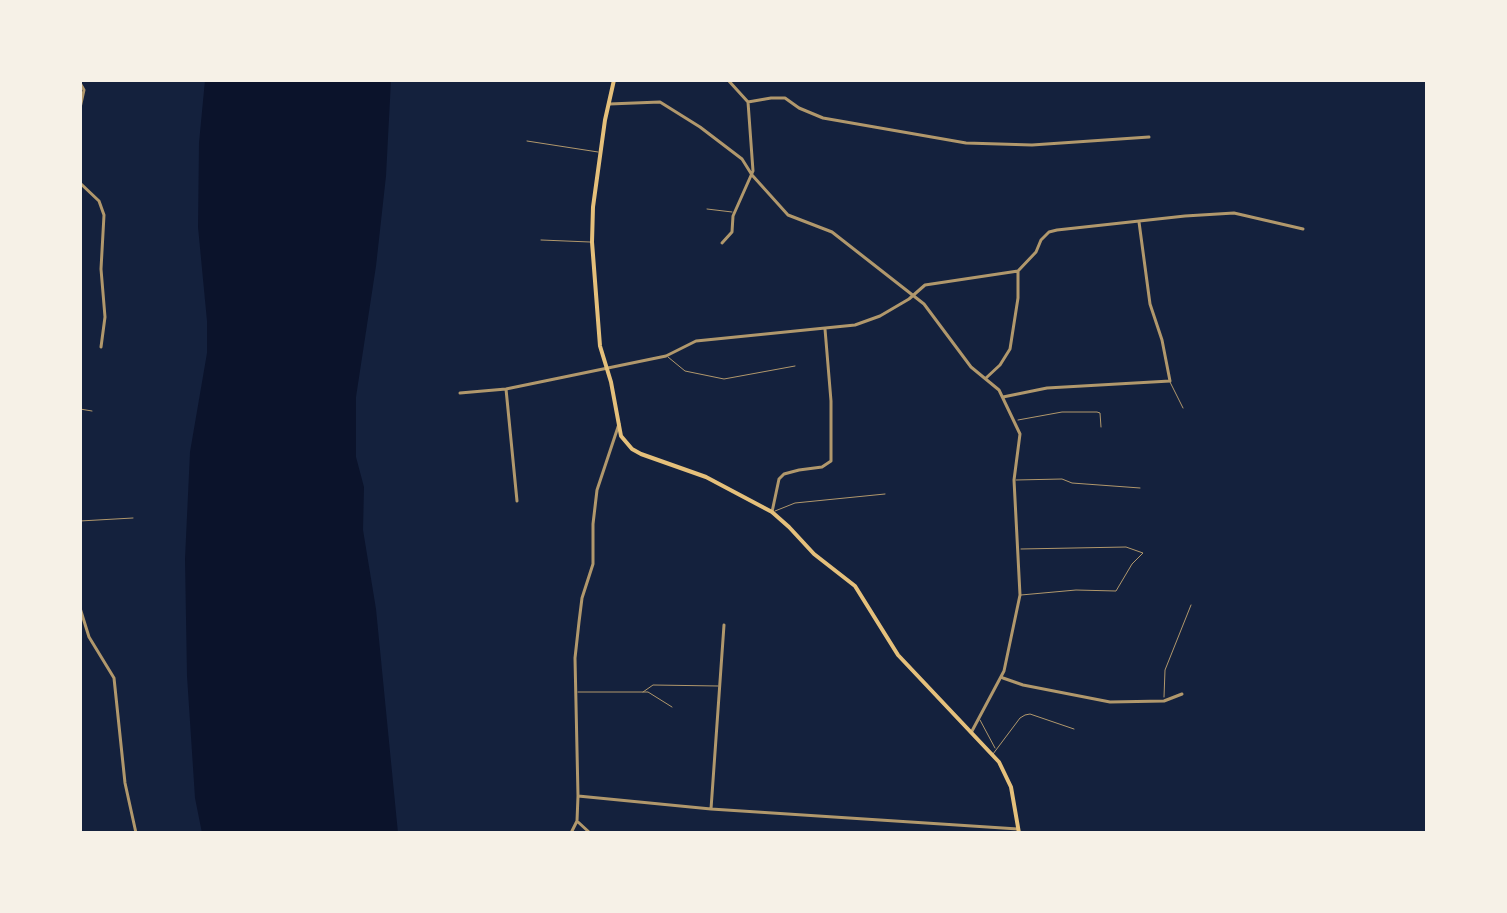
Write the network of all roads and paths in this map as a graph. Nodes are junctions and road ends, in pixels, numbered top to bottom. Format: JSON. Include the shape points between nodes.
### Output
{"nodes":[{"id":1,"x":614,"y":80,"type":"edge"},
{"id":2,"x":728,"y":80,"type":"edge"},
{"id":3,"x":80,"y":83,"type":"edge"},
{"id":4,"x":748,"y":102,"type":"junction"},
{"id":5,"x":608,"y":103,"type":"junction"},
{"id":6,"x":80,"y":108,"type":"edge"},
{"id":7,"x":1149,"y":137,"type":"dead end"},
{"id":8,"x":527,"y":141,"type":"dead end"},
{"id":9,"x":601,"y":152,"type":"junction"},
{"id":10,"x":752,"y":175,"type":"junction"},
{"id":11,"x":80,"y":183,"type":"edge"},
{"id":12,"x":707,"y":209,"type":"dead end"},
{"id":13,"x":735,"y":212,"type":"junction"},
{"id":14,"x":1139,"y":222,"type":"junction"},
{"id":15,"x":1303,"y":229,"type":"dead end"},
{"id":16,"x":541,"y":240,"type":"dead end"},
{"id":17,"x":592,"y":242,"type":"junction"},
{"id":18,"x":722,"y":243,"type":"dead end"},
{"id":19,"x":1018,"y":271,"type":"junction"},
{"id":20,"x":913,"y":295,"type":"junction"},
{"id":21,"x":825,"y":329,"type":"junction"},
{"id":22,"x":101,"y":347,"type":"dead end"},
{"id":23,"x":668,"y":356,"type":"junction"},
{"id":24,"x":795,"y":366,"type":"dead end"},
{"id":25,"x":606,"y":367,"type":"junction"},
{"id":26,"x":986,"y":378,"type":"junction"},
{"id":27,"x":1170,"y":381,"type":"junction"},
{"id":28,"x":506,"y":389,"type":"junction"},
{"id":29,"x":460,"y":393,"type":"dead end"},
{"id":30,"x":1003,"y":397,"type":"junction"},
{"id":31,"x":1183,"y":408,"type":"dead end"},
{"id":32,"x":80,"y":409,"type":"edge"},
{"id":33,"x":92,"y":411,"type":"dead end"},
{"id":34,"x":1015,"y":421,"type":"junction"},
{"id":35,"x":619,"y":424,"type":"junction"},
{"id":36,"x":1101,"y":427,"type":"dead end"},
{"id":37,"x":1014,"y":480,"type":"junction"},
{"id":38,"x":1140,"y":488,"type":"dead end"},
{"id":39,"x":885,"y":494,"type":"dead end"},
{"id":40,"x":517,"y":501,"type":"dead end"},
{"id":41,"x":772,"y":512,"type":"junction"},
{"id":42,"x":133,"y":518,"type":"dead end"},
{"id":43,"x":80,"y":521,"type":"edge"},
{"id":44,"x":1019,"y":549,"type":"junction"},
{"id":45,"x":1020,"y":595,"type":"junction"},
{"id":46,"x":1191,"y":605,"type":"dead end"},
{"id":47,"x":80,"y":608,"type":"edge"},
{"id":48,"x":724,"y":625,"type":"dead end"},
{"id":49,"x":1001,"y":677,"type":"junction"},
{"id":50,"x":721,"y":686,"type":"junction"},
{"id":51,"x":575,"y":692,"type":"junction"},
{"id":52,"x":643,"y":692,"type":"junction"},
{"id":53,"x":1182,"y":694,"type":"dead end"},
{"id":54,"x":1164,"y":701,"type":"junction"},
{"id":55,"x":672,"y":707,"type":"dead end"},
{"id":56,"x":980,"y":720,"type":"junction"},
{"id":57,"x":1074,"y":729,"type":"dead end"},
{"id":58,"x":972,"y":731,"type":"junction"},
{"id":59,"x":995,"y":752,"type":"junction"},
{"id":60,"x":578,"y":796,"type":"junction"},
{"id":61,"x":711,"y":809,"type":"junction"},
{"id":62,"x":577,"y":821,"type":"junction"},
{"id":63,"x":1018,"y":831,"type":"edge"},
{"id":64,"x":136,"y":833,"type":"edge"},
{"id":65,"x":571,"y":833,"type":"edge"},
{"id":66,"x":590,"y":833,"type":"edge"}],
"edges":[{"from":1,"to":5,"type":"main road"},
{"from":2,"to":4,"type":"street"},
{"from":3,"to":6,"type":"street"},
{"from":4,"to":7,"type":"street","via":[[785,98],[823,118],[966,143],[1032,145]]},
{"from":4,"to":10,"type":"street"},
{"from":5,"to":9,"type":"main road"},
{"from":5,"to":10,"type":"street","via":[[665,104],[742,159]]},
{"from":8,"to":9,"type":"lane"},
{"from":9,"to":17,"type":"main road"},
{"from":10,"to":13,"type":"street"},
{"from":10,"to":20,"type":"street","via":[[788,215],[832,232]]},
{"from":11,"to":22,"type":"street","via":[[99,201],[104,215]]},
{"from":12,"to":13,"type":"lane"},
{"from":13,"to":18,"type":"street","via":[[732,232]]},
{"from":14,"to":15,"type":"street","via":[[1234,213]]},
{"from":14,"to":19,"type":"street","via":[[1049,232]]},
{"from":14,"to":27,"type":"street","via":[[1150,304]]},
{"from":16,"to":17,"type":"lane"},
{"from":17,"to":25,"type":"main road","via":[[598,335]]},
{"from":19,"to":20,"type":"street","via":[[933,283]]},
{"from":19,"to":26,"type":"street","via":[[1010,349]]},
{"from":20,"to":21,"type":"street","via":[[880,316]]},
{"from":20,"to":26,"type":"street"},
{"from":21,"to":23,"type":"street","via":[[696,341]]},
{"from":21,"to":41,"type":"street","via":[[831,461],[784,474]]},
{"from":23,"to":24,"type":"lane","via":[[685,371],[724,379]]},
{"from":23,"to":25,"type":"street"},
{"from":25,"to":28,"type":"street"},
{"from":25,"to":35,"type":"main road"},
{"from":26,"to":30,"type":"street"},
{"from":27,"to":30,"type":"street","via":[[1047,388]]},
{"from":27,"to":31,"type":"lane"},
{"from":28,"to":29,"type":"street"},
{"from":28,"to":40,"type":"street"},
{"from":30,"to":34,"type":"street"},
{"from":32,"to":33,"type":"lane"},
{"from":34,"to":36,"type":"lane","via":[[1097,412]]},
{"from":34,"to":37,"type":"street","via":[[1020,441]]},
{"from":35,"to":41,"type":"main road","via":[[632,449],[725,486]]},
{"from":35,"to":51,"type":"street","via":[[597,490],[594,556],[582,598]]},
{"from":37,"to":38,"type":"lane","via":[[1062,479]]},
{"from":37,"to":44,"type":"street"},
{"from":39,"to":41,"type":"lane","via":[[795,503]]},
{"from":41,"to":58,"type":"main road","via":[[862,593],[898,655]]},
{"from":42,"to":43,"type":"lane"},
{"from":44,"to":45,"type":"street"},
{"from":44,"to":45,"type":"lane","via":[[1126,547],[1143,553],[1116,591]]},
{"from":45,"to":49,"type":"street"},
{"from":46,"to":54,"type":"lane","via":[[1165,670]]},
{"from":47,"to":64,"type":"street","via":[[89,637],[114,678]]},
{"from":48,"to":50,"type":"street"},
{"from":49,"to":54,"type":"street","via":[[1098,701]]},
{"from":49,"to":56,"type":"street"},
{"from":50,"to":52,"type":"lane","via":[[653,685]]},
{"from":50,"to":61,"type":"street"},
{"from":51,"to":52,"type":"lane"},
{"from":51,"to":60,"type":"street"},
{"from":52,"to":55,"type":"lane"},
{"from":53,"to":54,"type":"street"},
{"from":56,"to":58,"type":"street"},
{"from":56,"to":59,"type":"lane"},
{"from":57,"to":59,"type":"lane","via":[[1025,715]]},
{"from":58,"to":59,"type":"main road"},
{"from":59,"to":63,"type":"main road","via":[[1011,787]]},
{"from":60,"to":61,"type":"street"},
{"from":60,"to":62,"type":"street"},
{"from":61,"to":63,"type":"street"},
{"from":62,"to":65,"type":"street"},
{"from":62,"to":66,"type":"street"}]}
